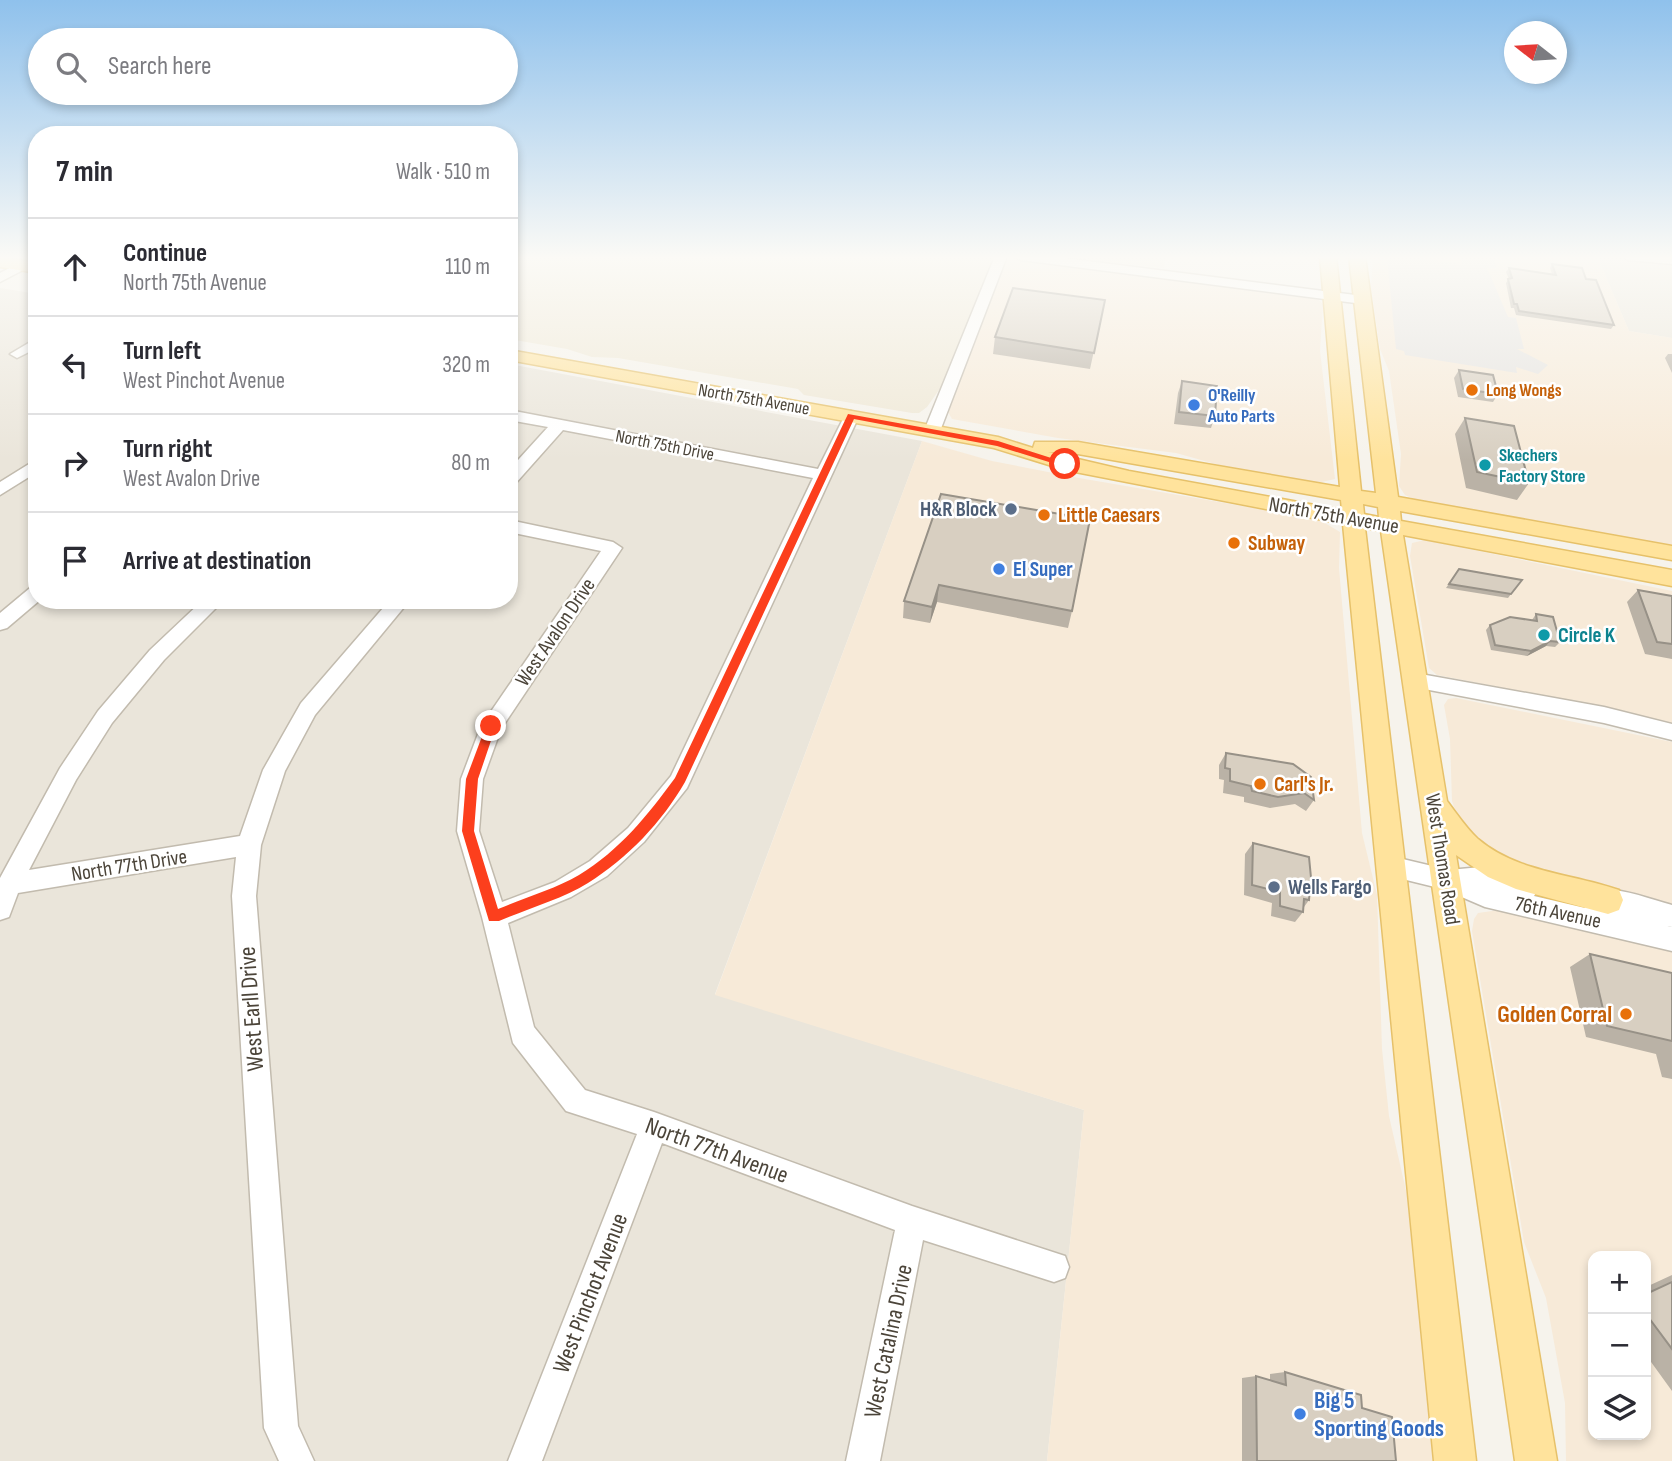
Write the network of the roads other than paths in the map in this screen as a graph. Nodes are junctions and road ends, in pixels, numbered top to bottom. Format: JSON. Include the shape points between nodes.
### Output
{"nodes":[{"id":1,"x":974,"y":324,"type":"edge"},
{"id":2,"x":1335,"y":324,"type":"edge"},
{"id":3,"x":1366,"y":324,"type":"edge"},
{"id":4,"x":28,"y":348,"type":"edge"},
{"id":5,"x":18,"y":355,"type":"dead end"},
{"id":6,"x":518,"y":357,"type":"edge"},
{"id":7,"x":851,"y":416,"type":"junction"},
{"id":8,"x":518,"y":417,"type":"edge"},
{"id":9,"x":559,"y":425,"type":"junction"},
{"id":10,"x":932,"y":431,"type":"junction"},
{"id":11,"x":28,"y":470,"type":"edge"},
{"id":12,"x":518,"y":470,"type":"edge"},
{"id":13,"x":0,"y":471,"type":"edge"},
{"id":14,"x":822,"y":475,"type":"junction"},
{"id":15,"x":19,"y":476,"type":"junction"},
{"id":16,"x":0,"y":490,"type":"edge"},
{"id":17,"x":1352,"y":507,"type":"junction"},
{"id":18,"x":1389,"y":514,"type":"junction"},
{"id":19,"x":518,"y":528,"type":"edge"},
{"id":20,"x":1672,"y":553,"type":"edge"},
{"id":21,"x":1672,"y":578,"type":"edge"},
{"id":22,"x":28,"y":600,"type":"edge"},
{"id":23,"x":206,"y":609,"type":"edge"},
{"id":24,"x":393,"y":609,"type":"edge"},
{"id":25,"x":0,"y":623,"type":"edge"},
{"id":26,"x":1415,"y":681,"type":"junction"},
{"id":27,"x":1672,"y":732,"type":"edge"},
{"id":28,"x":1435,"y":807,"type":"junction"},
{"id":29,"x":249,"y":845,"type":"junction"},
{"id":30,"x":1390,"y":866,"type":"junction"},
{"id":31,"x":1446,"y":879,"type":"junction"},
{"id":32,"x":9,"y":884,"type":"junction"},
{"id":33,"x":1608,"y":900,"type":"junction"},
{"id":34,"x":0,"y":909,"type":"edge"},
{"id":35,"x":1672,"y":916,"type":"edge"},
{"id":36,"x":494,"y":917,"type":"junction"},
{"id":37,"x":1672,"y":939,"type":"edge"},
{"id":38,"x":654,"y":1126,"type":"junction"},
{"id":39,"x":912,"y":1221,"type":"junction"},
{"id":40,"x":1054,"y":1267,"type":"dead end"},
{"id":41,"x":297,"y":1461,"type":"edge"},
{"id":42,"x":525,"y":1461,"type":"edge"},
{"id":43,"x":863,"y":1461,"type":"edge"},
{"id":44,"x":1455,"y":1461,"type":"edge"},
{"id":45,"x":1536,"y":1461,"type":"edge"}],
"edges":[{"from":1,"to":10,"type":"street"},
{"from":2,"to":17,"type":"main road"},
{"from":3,"to":18,"type":"main road","name":"West Thomas Road"},
{"from":4,"to":5,"type":"street"},
{"from":6,"to":7,"type":"main road","name":"North 75th Avenue"},
{"from":7,"to":10,"type":"main road","name":"North 75th Avenue"},
{"from":7,"to":14,"type":"street"},
{"from":8,"to":9,"type":"street","name":"North 75th Drive"},
{"from":9,"to":12,"type":"street"},
{"from":9,"to":14,"type":"street","name":"North 75th Drive"},
{"from":10,"to":17,"type":"main road","name":"North 75th Avenue","via":[[998,443],[1078,448]]},
{"from":11,"to":15,"type":"street"},
{"from":13,"to":15,"type":"street"},
{"from":14,"to":36,"type":"street","via":[[679,782],[648,825],[582,880]]},
{"from":15,"to":16,"type":"street"},
{"from":17,"to":18,"type":"main road","name":"North 75th Avenue"},
{"from":17,"to":30,"type":"main road"},
{"from":18,"to":20,"type":"main road","name":"North 75th Avenue"},
{"from":18,"to":21,"type":"main road","name":"North 75th Avenue"},
{"from":18,"to":26,"type":"main road","name":"West Thomas Road"},
{"from":19,"to":36,"type":"street","name":"West Avalon Drive","via":[[612,548],[491,726],[472,779],[468,831]]},
{"from":22,"to":25,"type":"street"},
{"from":23,"to":32,"type":"street","via":[[158,655],[105,717],[68,774]]},
{"from":24,"to":29,"type":"street","name":"West Earll Drive","via":[[308,709],[274,770]]},
{"from":26,"to":27,"type":"street"},
{"from":26,"to":28,"type":"main road","name":"West Thomas Road"},
{"from":28,"to":31,"type":"main road","name":"West Thomas Road"},
{"from":28,"to":33,"type":"main road","via":[[1460,840],[1491,865],[1514,876]]},
{"from":29,"to":32,"type":"street","name":"North 77th Drive"},
{"from":29,"to":41,"type":"street","name":"West Earll Drive","via":[[243,896],[281,1428]]},
{"from":30,"to":31,"type":"street","name":"76th Avenue"},
{"from":30,"to":44,"type":"main road"},
{"from":31,"to":33,"type":"street","name":"76th Avenue","via":[[1481,878],[1579,899]]},
{"from":31,"to":37,"type":"street","name":"76th Avenue","via":[[1485,897]]},
{"from":31,"to":45,"type":"main road","name":"West Thomas Road"},
{"from":32,"to":34,"type":"street"},
{"from":33,"to":35,"type":"street","name":"76th Avenue"},
{"from":36,"to":38,"type":"street","name":"North 77th Avenue","via":[[522,1034],[576,1101]]},
{"from":38,"to":39,"type":"street","name":"North 77th Avenue"},
{"from":38,"to":42,"type":"street","name":"West Pinchot Avenue"},
{"from":39,"to":40,"type":"street","name":"North 77th Avenue"},
{"from":39,"to":43,"type":"street","name":"West Catalina Drive"}]}
